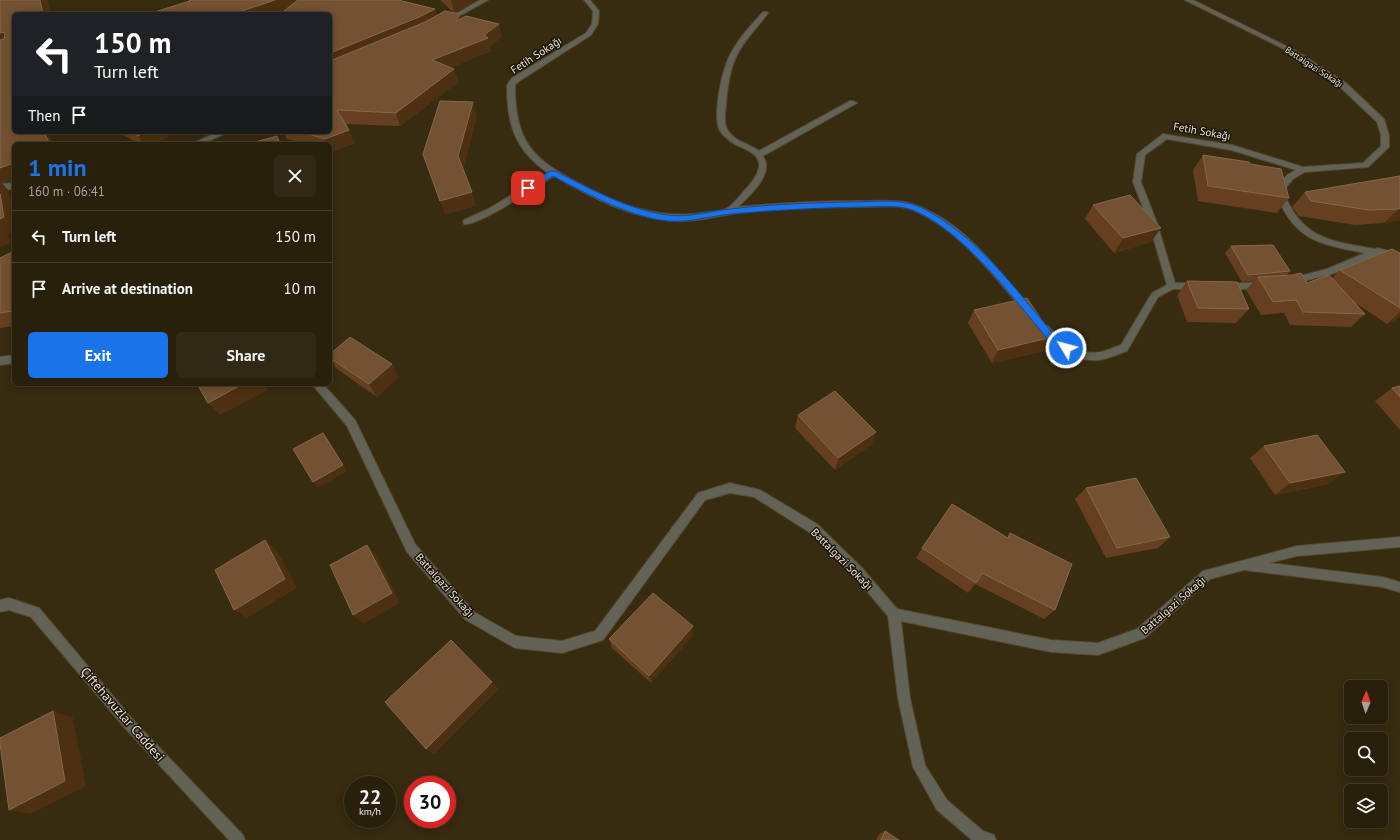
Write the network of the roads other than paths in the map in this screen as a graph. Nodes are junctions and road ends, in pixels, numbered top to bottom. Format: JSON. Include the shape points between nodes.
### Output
{"nodes":[{"id":1,"x":485,"y":0,"type":"edge"},
{"id":2,"x":587,"y":0,"type":"edge"},
{"id":3,"x":600,"y":0,"type":"edge"},
{"id":4,"x":1188,"y":0,"type":"edge"},
{"id":5,"x":596,"y":11,"type":"junction"},
{"id":6,"x":764,"y":13,"type":"dead end"},
{"id":7,"x":439,"y":25,"type":"edge"},
{"id":8,"x":853,"y":103,"type":"dead end"},
{"id":9,"x":219,"y":134,"type":"edge"},
{"id":10,"x":201,"y":142,"type":"edge"},
{"id":11,"x":760,"y":155,"type":"junction"},
{"id":12,"x":1303,"y":170,"type":"junction"},
{"id":13,"x":553,"y":173,"type":"junction"},
{"id":14,"x":12,"y":186,"type":"edge"},
{"id":15,"x":0,"y":187,"type":"edge"},
{"id":16,"x":729,"y":212,"type":"junction"},
{"id":17,"x":467,"y":222,"type":"dead end"},
{"id":18,"x":1378,"y":251,"type":"junction"},
{"id":19,"x":1400,"y":257,"type":"edge"},
{"id":20,"x":1172,"y":286,"type":"junction"},
{"id":21,"x":1201,"y":286,"type":"edge"},
{"id":22,"x":1216,"y":287,"type":"edge"},
{"id":23,"x":12,"y":359,"type":"edge"},
{"id":24,"x":0,"y":361,"type":"edge"},
{"id":25,"x":318,"y":386,"type":"edge"},
{"id":26,"x":1400,"y":542,"type":"edge"},
{"id":27,"x":1239,"y":566,"type":"junction"},
{"id":28,"x":1400,"y":587,"type":"edge"},
{"id":29,"x":0,"y":606,"type":"edge"},
{"id":30,"x":894,"y":614,"type":"junction"},
{"id":31,"x":238,"y":840,"type":"edge"},
{"id":32,"x":989,"y":840,"type":"edge"}],
"edges":[{"from":1,"to":7,"type":"street"},
{"from":2,"to":5,"type":"street"},
{"from":3,"to":5,"type":"street"},
{"from":4,"to":12,"type":"street","name":"Battalgazi Sokağı","via":[[1296,53],[1343,85],[1380,121],[1385,134],[1385,147],[1365,165]]},
{"from":5,"to":13,"type":"street","name":"Fetih Sokağı","via":[[595,24],[589,34],[511,85],[513,122],[518,139],[533,157]]},
{"from":6,"to":11,"type":"street","via":[[733,56],[727,75],[721,117],[723,129],[733,140]]},
{"from":8,"to":11,"type":"street"},
{"from":9,"to":10,"type":"street"},
{"from":11,"to":16,"type":"street","via":[[764,168],[755,183]]},
{"from":12,"to":18,"type":"street","name":"Battalgazi Sokağı","via":[[1290,177],[1279,191],[1284,206],[1303,230],[1322,241]]},
{"from":12,"to":20,"type":"street","name":"Fetih Sokağı","via":[[1232,148],[1166,136],[1142,154],[1138,182]]},
{"from":13,"to":16,"type":"street","name":"Fetih Sokağı","via":[[600,197],[637,211],[668,218]]},
{"from":13,"to":17,"type":"street","via":[[491,211]]},
{"from":14,"to":15,"type":"street"},
{"from":16,"to":20,"type":"street","name":"Fetih Sokağı","via":[[848,204],[893,204],[916,208],[934,217],[961,238],[1054,341],[1078,355],[1098,356],[1124,348],[1155,295]]},
{"from":18,"to":19,"type":"street","name":"Battalgazi Sokağı"},
{"from":18,"to":22,"type":"street","via":[[1329,272],[1276,285]]},
{"from":20,"to":21,"type":"street","name":"Fetih Sokağı"},
{"from":23,"to":24,"type":"street"},
{"from":25,"to":30,"type":"street","name":"Battalgazi Sokağı","via":[[351,423],[411,548],[470,616],[515,642],[562,647],[599,636],[702,496],[730,488],[756,494],[813,528],[859,573]]},
{"from":26,"to":27,"type":"street","name":"Battalgazi Sokağı","via":[[1297,551]]},
{"from":27,"to":28,"type":"street","via":[[1382,582]]},
{"from":27,"to":30,"type":"street","name":"Battalgazi Sokağı","via":[[1207,575],[1140,634],[1098,648],[1051,646]]},
{"from":29,"to":31,"type":"street","name":"Çiftehavuzlar Caddesi","via":[[9,604],[34,612],[129,724]]},
{"from":30,"to":32,"type":"street","via":[[904,698],[919,767],[942,805],[979,837]]}]}
